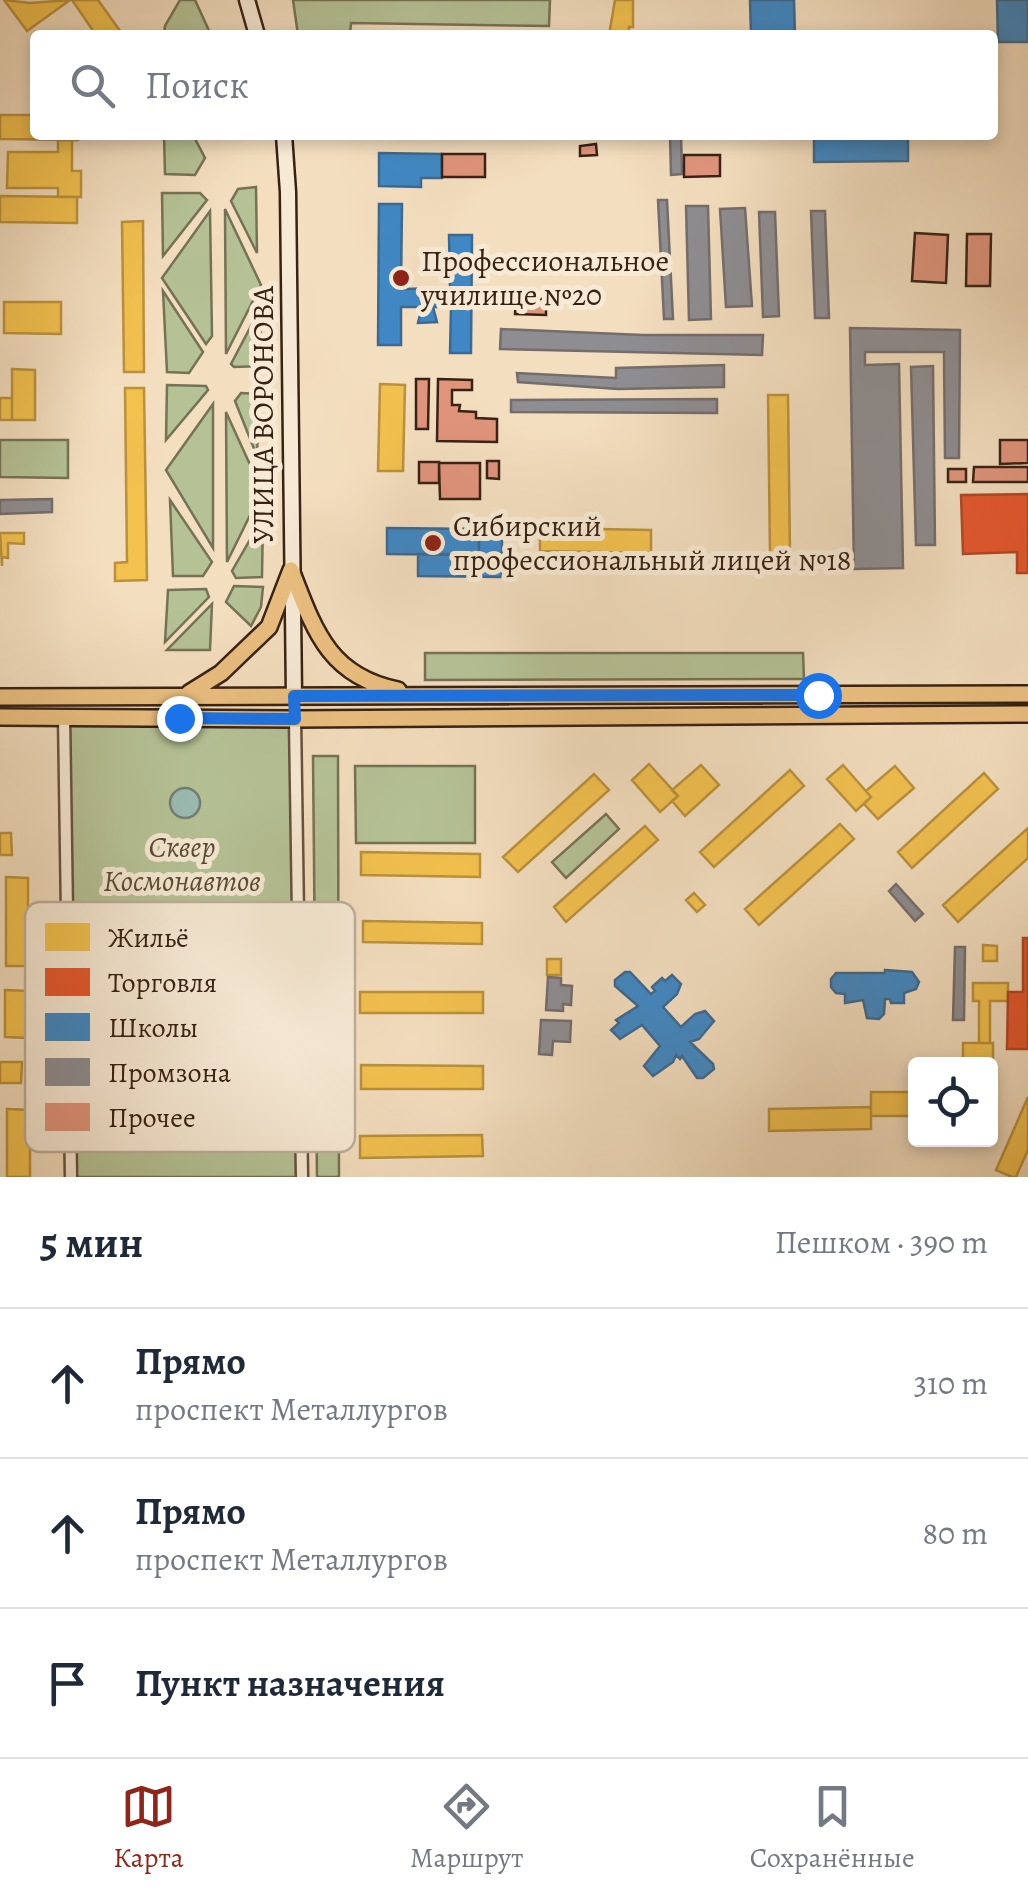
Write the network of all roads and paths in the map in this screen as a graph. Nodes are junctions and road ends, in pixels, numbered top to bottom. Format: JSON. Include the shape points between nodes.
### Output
{"nodes":[{"id":1,"x":247,"y":0,"type":"edge"},
{"id":2,"x":256,"y":30,"type":"edge"},
{"id":3,"x":284,"y":140,"type":"edge"},
{"id":4,"x":291,"y":570,"type":"junction"},
{"id":5,"x":1028,"y":694,"type":"edge"},
{"id":6,"x":182,"y":695,"type":"junction"},
{"id":7,"x":423,"y":695,"type":"junction"},
{"id":8,"x":0,"y":696,"type":"edge"},
{"id":9,"x":294,"y":696,"type":"junction"},
{"id":10,"x":64,"y":697,"type":"junction"},
{"id":11,"x":1028,"y":714,"type":"edge"},
{"id":12,"x":64,"y":716,"type":"junction"},
{"id":13,"x":0,"y":717,"type":"edge"},
{"id":14,"x":295,"y":719,"type":"junction"},
{"id":15,"x":67,"y":902,"type":"edge"},
{"id":16,"x":298,"y":902,"type":"edge"},
{"id":17,"x":71,"y":1152,"type":"edge"},
{"id":18,"x":302,"y":1152,"type":"edge"},
{"id":19,"x":71,"y":1177,"type":"edge"},
{"id":20,"x":302,"y":1177,"type":"edge"}],
"edges":[{"from":1,"to":2,"type":"main road"},
{"from":3,"to":4,"type":"main road","name":"УЛИЦА ВОРОНОВА"},
{"from":4,"to":6,"type":"main road","via":[[261,637],[221,673]]},
{"from":4,"to":7,"type":"main road","via":[[332,657],[366,681]]},
{"from":4,"to":9,"type":"main road","name":"УЛИЦА ВОРОНОВА"},
{"from":5,"to":7,"type":"main road"},
{"from":6,"to":9,"type":"main road"},
{"from":6,"to":10,"type":"main road"},
{"from":7,"to":9,"type":"main road"},
{"from":8,"to":10,"type":"main road"},
{"from":9,"to":14,"type":"main road"},
{"from":10,"to":12,"type":"main road"},
{"from":11,"to":14,"type":"main road"},
{"from":12,"to":13,"type":"main road"},
{"from":12,"to":14,"type":"main road"},
{"from":12,"to":15,"type":"street"},
{"from":14,"to":16,"type":"street"},
{"from":17,"to":19,"type":"street"},
{"from":18,"to":20,"type":"street"}]}
